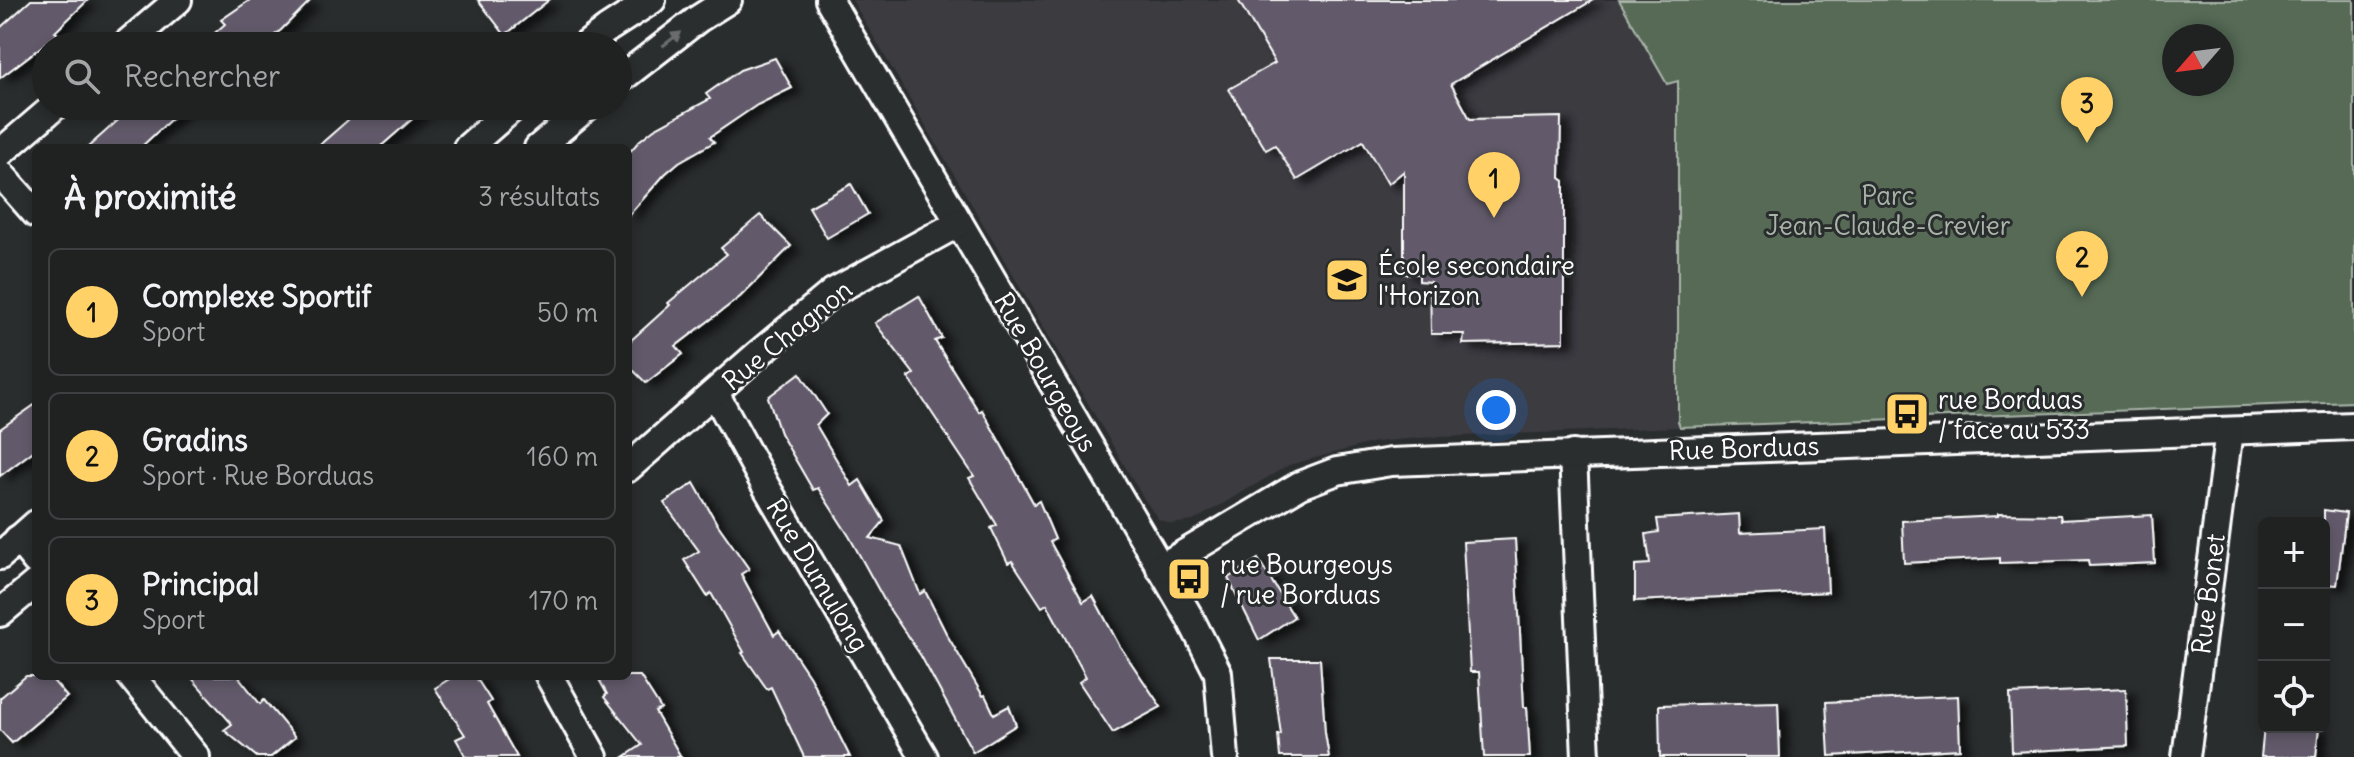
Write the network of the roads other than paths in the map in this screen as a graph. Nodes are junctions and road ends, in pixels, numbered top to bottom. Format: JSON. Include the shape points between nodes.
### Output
{"nodes":[{"id":1,"x":178,"y":0,"type":"edge"},
{"id":2,"x":652,"y":0,"type":"edge"},
{"id":3,"x":728,"y":0,"type":"edge"},
{"id":4,"x":829,"y":0,"type":"edge"},
{"id":5,"x":140,"y":32,"type":"edge"},
{"id":6,"x":603,"y":32,"type":"edge"},
{"id":7,"x":632,"y":70,"type":"edge"},
{"id":8,"x":39,"y":120,"type":"edge"},
{"id":9,"x":499,"y":120,"type":"edge"},
{"id":10,"x":571,"y":120,"type":"edge"},
{"id":11,"x":472,"y":144,"type":"edge"},
{"id":12,"x":543,"y":144,"type":"edge"},
{"id":13,"x":0,"y":153,"type":"edge"},
{"id":14,"x":0,"y":173,"type":"edge"},
{"id":15,"x":32,"y":209,"type":"edge"},
{"id":16,"x":959,"y":223,"type":"junction"},
{"id":17,"x":715,"y":393,"type":"junction"},
{"id":18,"x":2354,"y":426,"type":"edge"},
{"id":19,"x":2229,"y":431,"type":"junction"},
{"id":20,"x":1573,"y":454,"type":"junction"},
{"id":21,"x":632,"y":465,"type":"edge"},
{"id":22,"x":18,"y":539,"type":"edge"},
{"id":23,"x":32,"y":556,"type":"edge"},
{"id":24,"x":1160,"y":568,"type":"junction"},
{"id":25,"x":32,"y":586,"type":"edge"},
{"id":26,"x":0,"y":613,"type":"edge"},
{"id":27,"x":134,"y":680,"type":"edge"},
{"id":28,"x":551,"y":680,"type":"edge"},
{"id":29,"x":196,"y":757,"type":"edge"},
{"id":30,"x":594,"y":757,"type":"edge"},
{"id":31,"x":924,"y":757,"type":"edge"},
{"id":32,"x":1225,"y":757,"type":"edge"},
{"id":33,"x":1586,"y":757,"type":"edge"},
{"id":34,"x":2186,"y":757,"type":"edge"}],
"edges":[{"from":1,"to":5,"type":"street"},
{"from":2,"to":6,"type":"street"},
{"from":7,"to":3,"type":"street","one_way":true},
{"from":4,"to":16,"type":"street","name":"Rue Bourgeoys"},
{"from":8,"to":13,"type":"street"},
{"from":9,"to":11,"type":"street"},
{"from":10,"to":12,"type":"street"},
{"from":14,"to":15,"type":"street"},
{"from":16,"to":17,"type":"street","name":"Rue Chagnon","via":[[833,292]]},
{"from":16,"to":24,"type":"street","name":"Rue Bourgeoys"},
{"from":17,"to":21,"type":"street","name":"Rue Chagnon"},
{"from":17,"to":31,"type":"street","name":"Rue Dumulong"},
{"from":18,"to":19,"type":"street","name":"Rue Borduas"},
{"from":19,"to":20,"type":"street","name":"Rue Borduas"},
{"from":19,"to":34,"type":"street","name":"Rue Bonet"},
{"from":20,"to":24,"type":"street","name":"Rue Borduas","via":[[1391,462],[1337,471],[1300,485]]},
{"from":20,"to":33,"type":"street"},
{"from":22,"to":23,"type":"street"},
{"from":24,"to":32,"type":"street","name":"Rue Bourgeoys","via":[[1218,673]]},
{"from":25,"to":26,"type":"street"},
{"from":27,"to":29,"type":"street"},
{"from":28,"to":30,"type":"street"}]}
